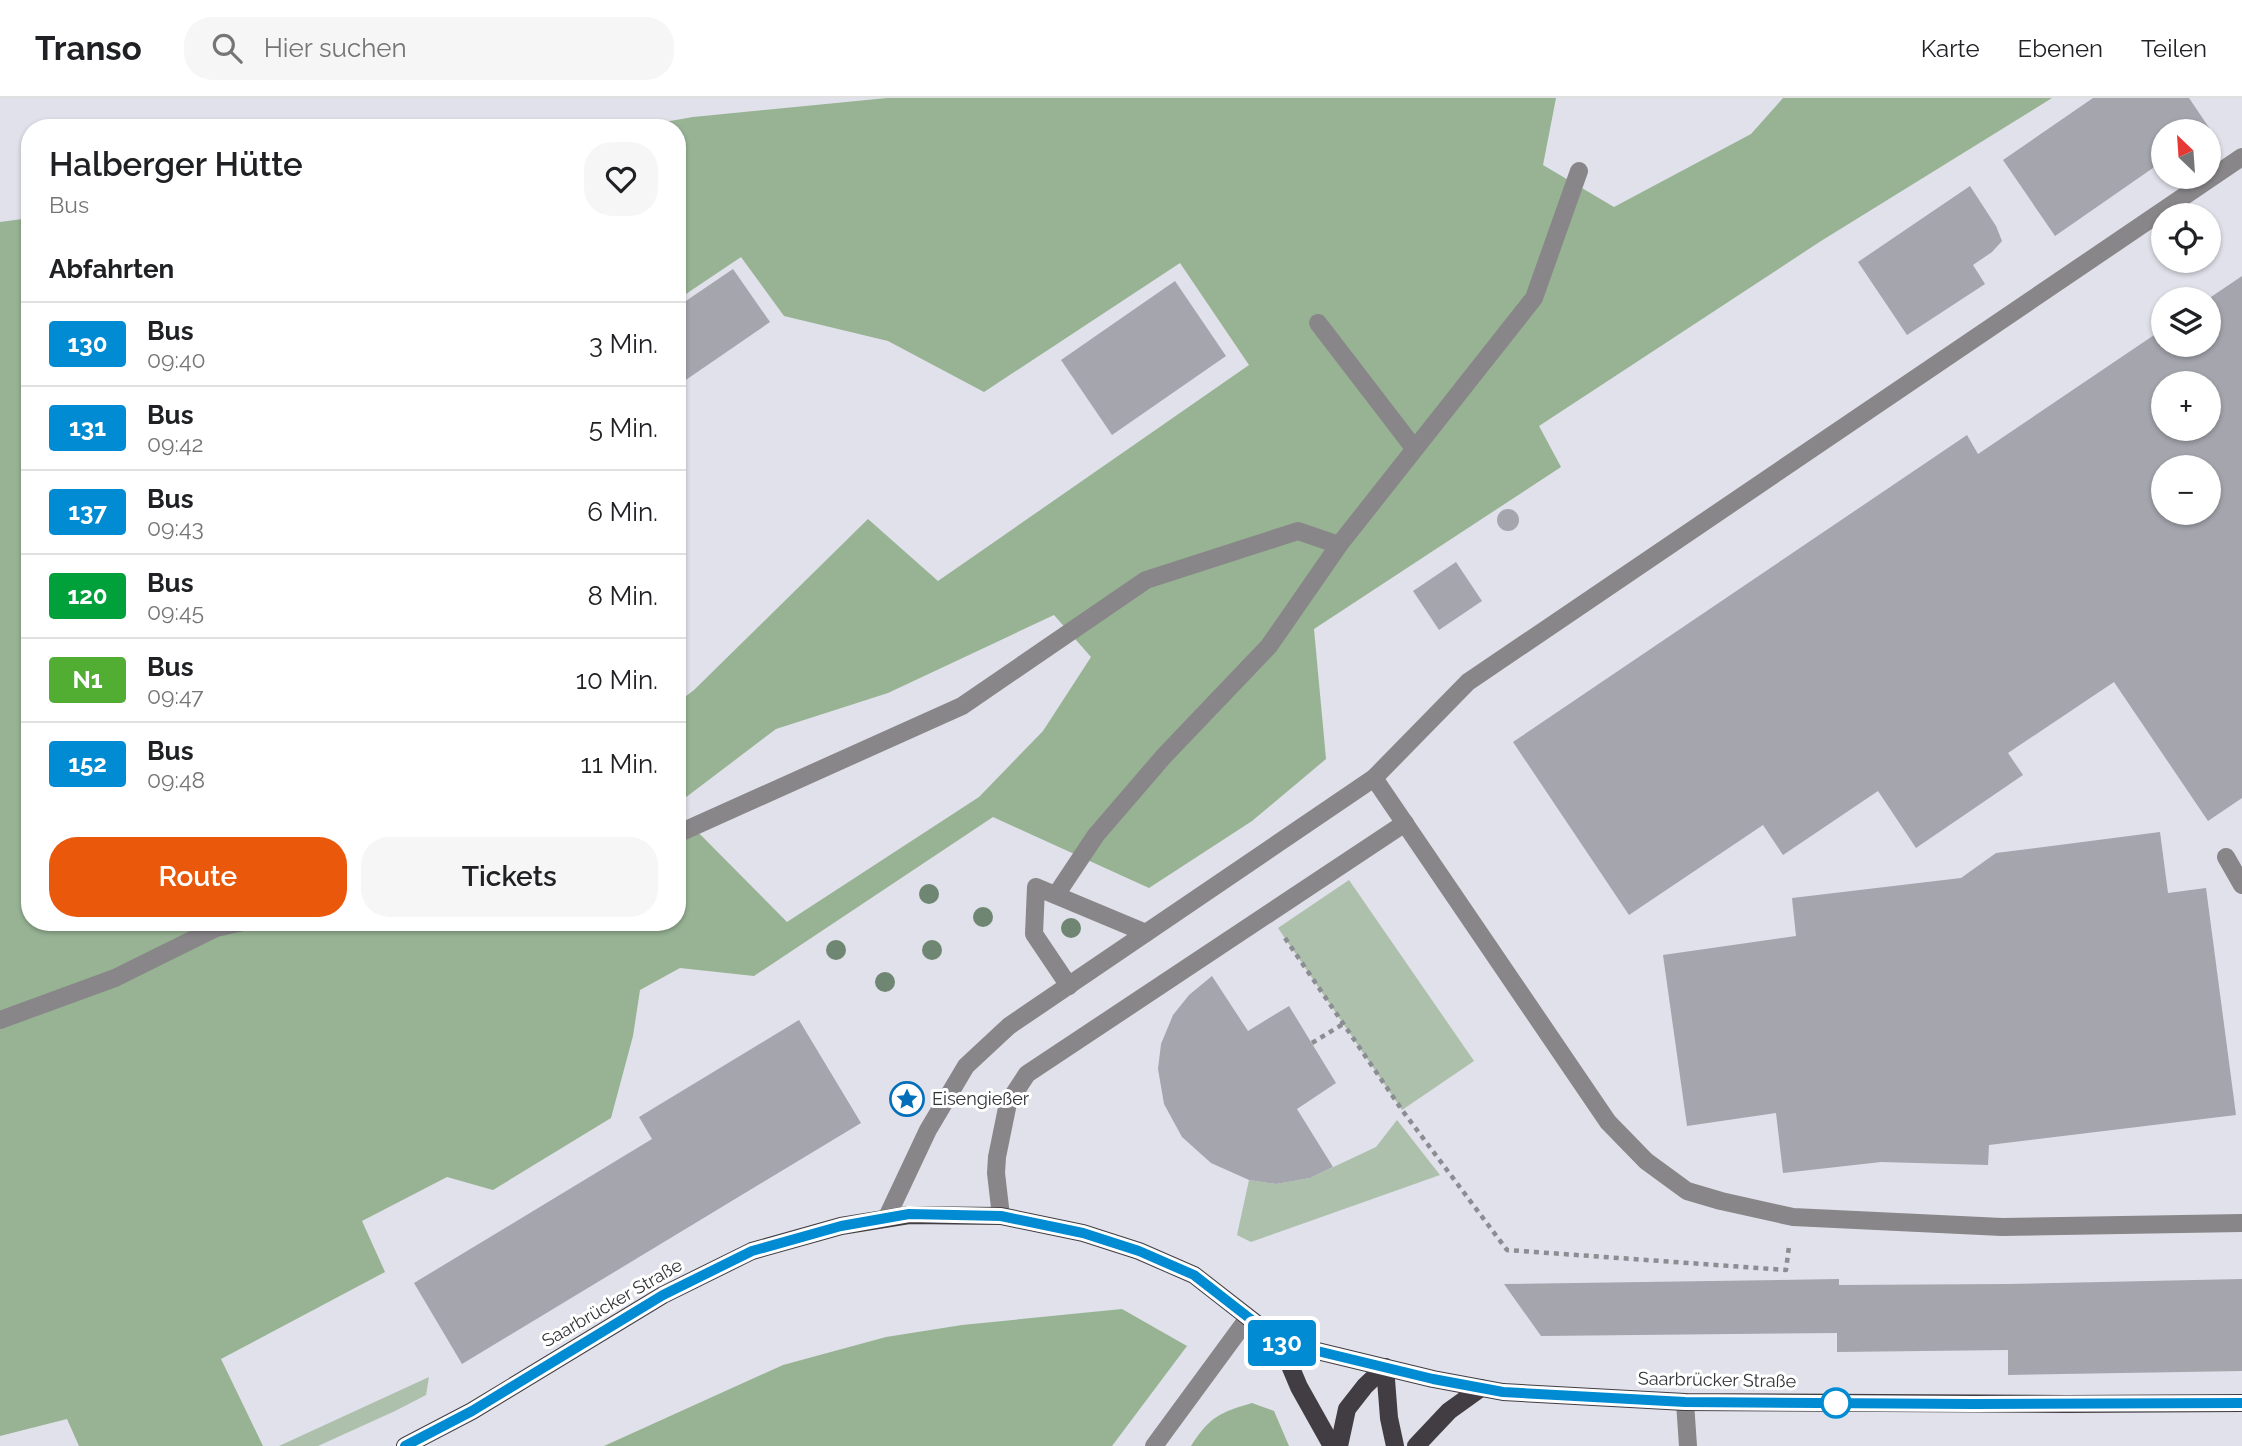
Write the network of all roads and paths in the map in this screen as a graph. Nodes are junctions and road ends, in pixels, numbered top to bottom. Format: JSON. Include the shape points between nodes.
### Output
{"nodes":[{"id":1,"x":2242,"y":157,"type":"edge"},
{"id":2,"x":1579,"y":170,"type":"dead end"},
{"id":3,"x":1318,"y":323,"type":"dead end"},
{"id":4,"x":1414,"y":448,"type":"junction"},
{"id":5,"x":1339,"y":545,"type":"junction"},
{"id":6,"x":1374,"y":778,"type":"junction"},
{"id":7,"x":1405,"y":822,"type":"junction"},
{"id":8,"x":686,"y":830,"type":"edge"},
{"id":9,"x":2226,"y":857,"type":"dead end"},
{"id":10,"x":2242,"y":885,"type":"edge"},
{"id":11,"x":1056,"y":895,"type":"junction"},
{"id":12,"x":1268,"y":913,"type":"junction"},
{"id":13,"x":210,"y":931,"type":"edge"},
{"id":14,"x":1146,"y":933,"type":"junction"},
{"id":15,"x":1069,"y":986,"type":"junction"},
{"id":16,"x":0,"y":1020,"type":"edge"},
{"id":17,"x":1343,"y":1024,"type":"junction"},
{"id":18,"x":1311,"y":1043,"type":"dead end"},
{"id":19,"x":1001,"y":1216,"type":"junction"},
{"id":20,"x":887,"y":1217,"type":"junction"},
{"id":21,"x":1793,"y":1217,"type":"junction"},
{"id":22,"x":2242,"y":1223,"type":"edge"},
{"id":23,"x":1248,"y":1318,"type":"junction"},
{"id":24,"x":1280,"y":1342,"type":"junction"},
{"id":25,"x":1385,"y":1367,"type":"junction"},
{"id":26,"x":1481,"y":1388,"type":"junction"},
{"id":27,"x":1685,"y":1402,"type":"junction"},
{"id":28,"x":2242,"y":1403,"type":"edge"},
{"id":29,"x":405,"y":1446,"type":"edge"},
{"id":30,"x":1154,"y":1446,"type":"edge"},
{"id":31,"x":1332,"y":1446,"type":"edge"},
{"id":32,"x":1339,"y":1446,"type":"edge"},
{"id":33,"x":1395,"y":1446,"type":"edge"},
{"id":34,"x":1416,"y":1446,"type":"edge"},
{"id":35,"x":1688,"y":1446,"type":"edge"}],
"edges":[{"from":1,"to":6,"type":"street","via":[[1468,682]]},
{"from":2,"to":4,"type":"street","via":[[1534,298]]},
{"from":3,"to":4,"type":"street"},
{"from":4,"to":5,"type":"street"},
{"from":5,"to":8,"type":"street","via":[[1298,531],[1146,580],[962,706]]},
{"from":5,"to":11,"type":"street","via":[[1269,646],[1096,835]]},
{"from":6,"to":7,"type":"street"},
{"from":6,"to":14,"type":"street"},
{"from":7,"to":12,"type":"street"},
{"from":7,"to":21,"type":"street","via":[[1608,1122],[1629,1144],[1687,1191]]},
{"from":9,"to":10,"type":"street"},
{"from":11,"to":14,"type":"street"},
{"from":11,"to":15,"type":"street","via":[[1036,887],[1034,934]]},
{"from":12,"to":17,"type":"path"},
{"from":12,"to":19,"type":"street","via":[[1027,1074],[1008,1103],[997,1157]]},
{"from":13,"to":16,"type":"street","via":[[115,978]]},
{"from":14,"to":15,"type":"street"},
{"from":15,"to":20,"type":"street","via":[[1009,1026],[966,1066],[922,1142]]},
{"from":17,"to":18,"type":"path"},
{"from":17,"to":21,"type":"path","via":[[1507,1250],[1786,1270]]},
{"from":19,"to":20,"type":"main road","name":"Saarbrücker Straße"},
{"from":19,"to":23,"type":"main road","name":"Saarbrücker Straße","via":[[1083,1233],[1139,1251],[1194,1275]]},
{"from":20,"to":29,"type":"main road","name":"Saarbrücker Straße","via":[[752,1251],[663,1295],[472,1411]]},
{"from":21,"to":22,"type":"street","via":[[2002,1227]]},
{"from":23,"to":24,"type":"main road","name":"Saarbrücker Straße"},
{"from":23,"to":30,"type":"street"},
{"from":24,"to":25,"type":"main road","name":"Saarbrücker Straße"},
{"from":24,"to":31,"type":"main road"},
{"from":25,"to":26,"type":"main road","name":"Saarbrücker Straße"},
{"from":25,"to":32,"type":"main road","via":[[1347,1409]]},
{"from":25,"to":33,"type":"main road"},
{"from":26,"to":27,"type":"main road","name":"Saarbrücker Straße","via":[[1516,1394]]},
{"from":26,"to":34,"type":"main road","via":[[1449,1411]]},
{"from":27,"to":28,"type":"main road","name":"Saarbrücker Straße"},
{"from":27,"to":35,"type":"street"}]}
